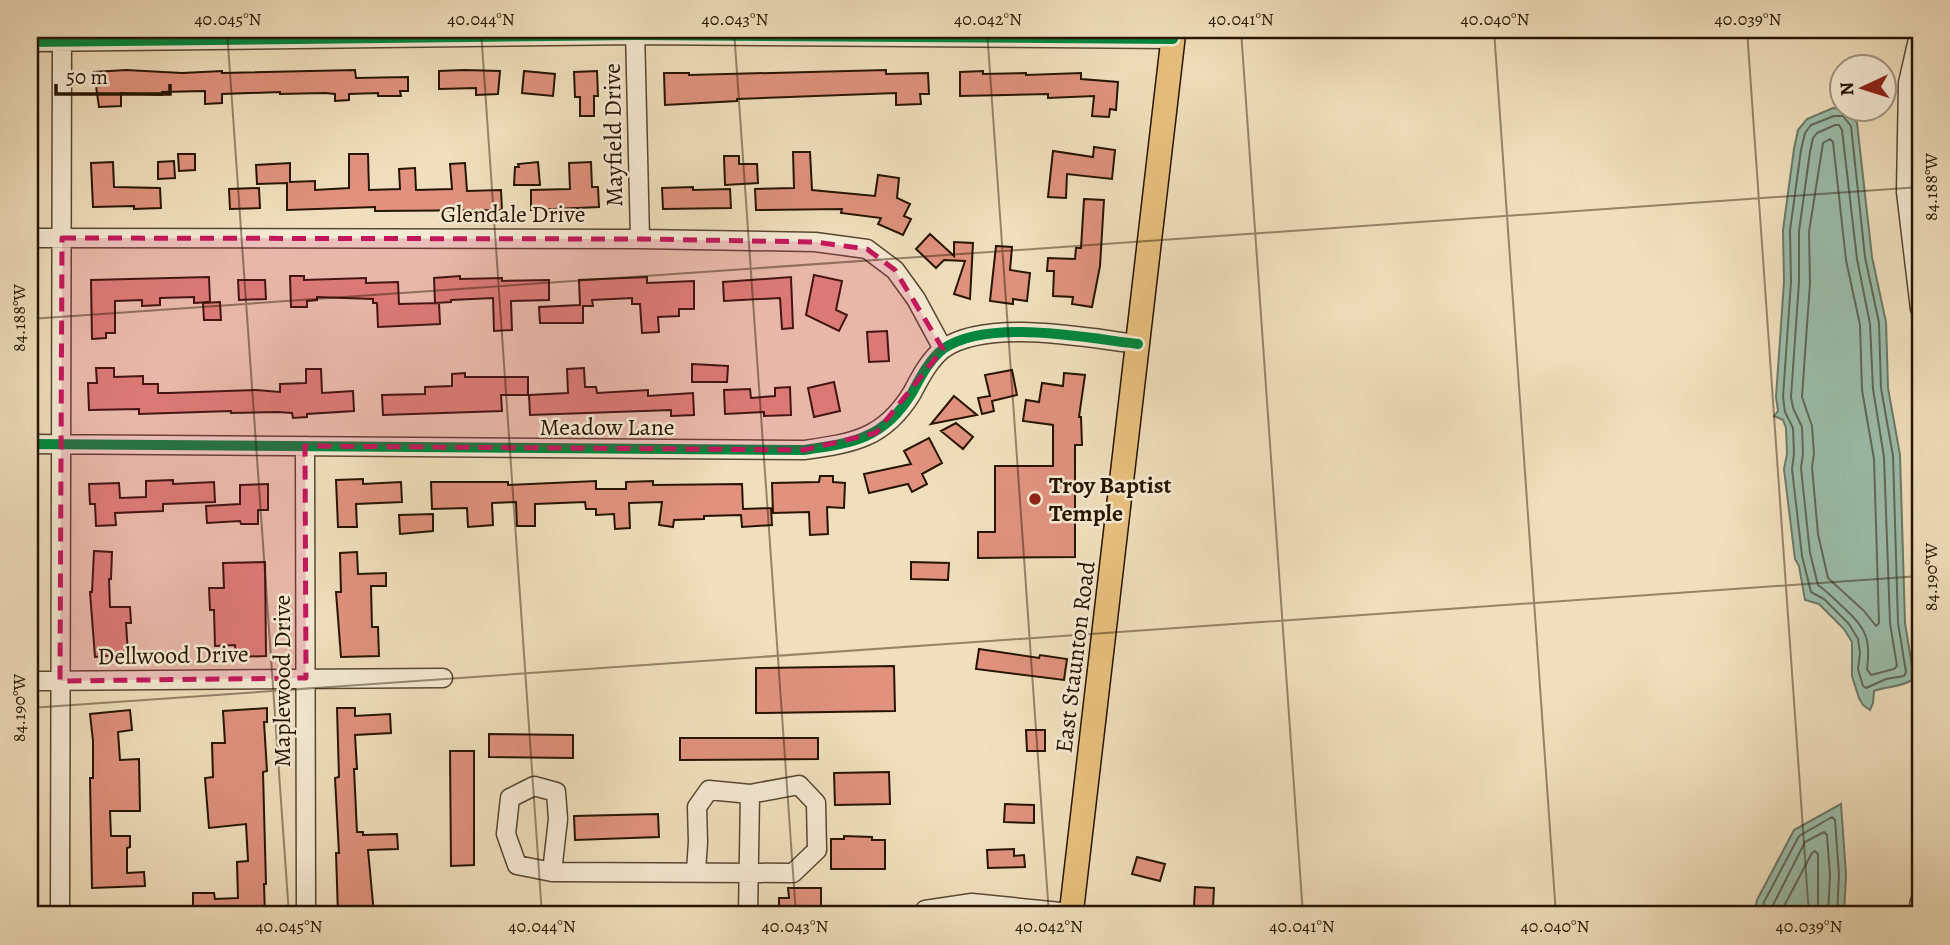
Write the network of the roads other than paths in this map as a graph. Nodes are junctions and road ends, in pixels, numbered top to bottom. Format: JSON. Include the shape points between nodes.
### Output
{"nodes":[{"id":1,"x":1920,"y":30,"type":"edge"},
{"id":2,"x":635,"y":32,"type":"edge"},
{"id":3,"x":1174,"y":34,"type":"edge"},
{"id":4,"x":1042,"y":35,"type":"edge"},
{"id":5,"x":62,"y":36,"type":"edge"},
{"id":6,"x":30,"y":42,"type":"edge"},
{"id":7,"x":30,"y":238,"type":"edge"},
{"id":8,"x":62,"y":238,"type":"junction"},
{"id":9,"x":640,"y":239,"type":"junction"},
{"id":10,"x":1920,"y":309,"type":"edge"},
{"id":11,"x":1138,"y":344,"type":"junction"},
{"id":12,"x":943,"y":349,"type":"junction"},
{"id":13,"x":30,"y":444,"type":"edge"},
{"id":14,"x":60,"y":445,"type":"junction"},
{"id":15,"x":305,"y":446,"type":"junction"},
{"id":16,"x":306,"y":678,"type":"junction"},
{"id":17,"x":443,"y":678,"type":"dead end"},
{"id":18,"x":30,"y":681,"type":"edge"},
{"id":19,"x":60,"y":681,"type":"junction"},
{"id":20,"x":750,"y":794,"type":"junction"},
{"id":21,"x":696,"y":871,"type":"junction"},
{"id":22,"x":552,"y":872,"type":"junction"},
{"id":23,"x":748,"y":874,"type":"junction"},
{"id":24,"x":1920,"y":901,"type":"edge"},
{"id":25,"x":1071,"y":914,"type":"edge"},
{"id":26,"x":60,"y":915,"type":"edge"},
{"id":27,"x":306,"y":915,"type":"edge"},
{"id":28,"x":748,"y":915,"type":"edge"},
{"id":29,"x":925,"y":915,"type":"edge"},
{"id":30,"x":1917,"y":915,"type":"edge"}],
"edges":[{"from":1,"to":10,"type":"street","via":[[1908,83],[1906,192]]},
{"from":2,"to":4,"type":"street"},
{"from":2,"to":5,"type":"street"},
{"from":2,"to":9,"type":"street","name":"Mayfield Drive"},
{"from":3,"to":4,"type":"street"},
{"from":3,"to":11,"type":"main road","name":"East Staunton Road"},
{"from":5,"to":6,"type":"street"},
{"from":5,"to":8,"type":"street"},
{"from":7,"to":8,"type":"street","name":"Glendale Drive"},
{"from":8,"to":9,"type":"street","name":"Glendale Drive"},
{"from":8,"to":14,"type":"street"},
{"from":9,"to":12,"type":"street","name":"Glendale Drive","via":[[815,242],[867,249],[895,270]]},
{"from":11,"to":12,"type":"street","name":"Meadow Lane","via":[[1025,332],[978,335]]},
{"from":11,"to":25,"type":"main road","name":"East Staunton Road"},
{"from":12,"to":15,"type":"street","name":"Meadow Lane","via":[[876,433],[804,450]]},
{"from":13,"to":14,"type":"street","name":"Meadow Lane"},
{"from":14,"to":15,"type":"street","name":"Meadow Lane"},
{"from":14,"to":19,"type":"street"},
{"from":15,"to":16,"type":"street","name":"Maplewood Drive"},
{"from":16,"to":17,"type":"street","name":"Dellwood Drive"},
{"from":16,"to":19,"type":"street","name":"Dellwood Drive"},
{"from":16,"to":27,"type":"street","name":"Maplewood Drive"},
{"from":18,"to":19,"type":"street","name":"Dellwood Drive"},
{"from":19,"to":26,"type":"street"},
{"from":20,"to":21,"type":"street","via":[[709,790],[697,807]]},
{"from":20,"to":23,"type":"street"},
{"from":20,"to":23,"type":"street","via":[[799,785],[816,803],[817,850],[793,873]]},
{"from":21,"to":22,"type":"street"},
{"from":21,"to":23,"type":"street"},
{"from":22,"to":22,"type":"street","via":[[517,865],[506,834],[510,798],[534,786],[556,792]]},
{"from":23,"to":28,"type":"street"},
{"from":24,"to":30,"type":"street"},
{"from":25,"to":29,"type":"street","via":[[972,903],[925,910]]}]}
